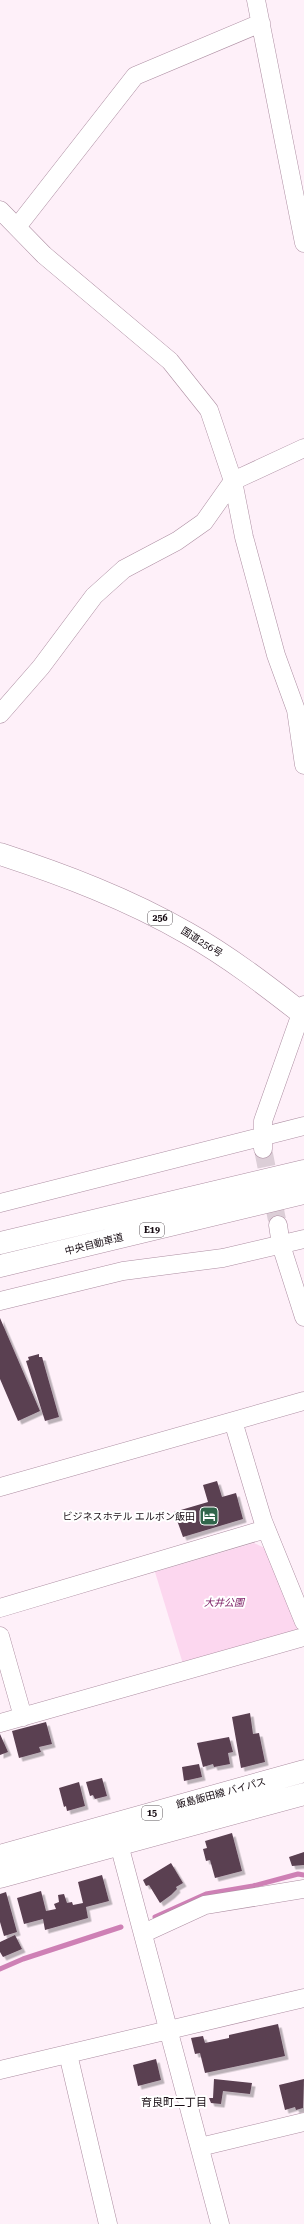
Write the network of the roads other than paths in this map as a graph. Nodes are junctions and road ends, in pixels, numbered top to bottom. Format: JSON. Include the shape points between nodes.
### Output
{"nodes":[{"id":1,"x":256,"y":0,"type":"edge"},
{"id":2,"x":260,"y":23,"type":"junction"},
{"id":3,"x":0,"y":210,"type":"edge"},
{"id":4,"x":17,"y":227,"type":"junction"},
{"id":5,"x":304,"y":243,"type":"edge"},
{"id":6,"x":304,"y":448,"type":"edge"},
{"id":7,"x":233,"y":481,"type":"junction"},
{"id":8,"x":0,"y":714,"type":"edge"},
{"id":9,"x":304,"y":765,"type":"edge"},
{"id":10,"x":0,"y":854,"type":"edge"},
{"id":11,"x":303,"y":1011,"type":"edge"},
{"id":12,"x":304,"y":1126,"type":"edge"},
{"id":13,"x":263,"y":1142,"type":"junction"},
{"id":14,"x":304,"y":1171,"type":"edge"},
{"id":15,"x":304,"y":1193,"type":"edge"},
{"id":16,"x":0,"y":1203,"type":"edge"},
{"id":17,"x":278,"y":1225,"type":"tunnel mouth"},
{"id":18,"x":304,"y":1239,"type":"edge"},
{"id":19,"x":0,"y":1243,"type":"edge"},
{"id":20,"x":282,"y":1245,"type":"junction"},
{"id":21,"x":0,"y":1266,"type":"edge"},
{"id":22,"x":0,"y":1301,"type":"edge"},
{"id":23,"x":304,"y":1317,"type":"edge"},
{"id":24,"x":304,"y":1401,"type":"edge"},
{"id":25,"x":233,"y":1421,"type":"junction"},
{"id":26,"x":0,"y":1487,"type":"edge"},
{"id":27,"x":266,"y":1529,"type":"junction"},
{"id":28,"x":300,"y":1601,"type":"edge"},
{"id":29,"x":0,"y":1608,"type":"edge"},
{"id":30,"x":304,"y":1622,"type":"edge"},
{"id":31,"x":0,"y":1636,"type":"edge"},
{"id":32,"x":304,"y":1637,"type":"edge"},
{"id":33,"x":23,"y":1717,"type":"junction"},
{"id":34,"x":0,"y":1723,"type":"edge"},
{"id":35,"x":304,"y":1770,"type":"edge"},
{"id":36,"x":304,"y":1794,"type":"edge"},
{"id":37,"x":113,"y":1823,"type":"junction"},
{"id":38,"x":119,"y":1845,"type":"junction"},
{"id":39,"x":0,"y":1856,"type":"edge"},
{"id":40,"x":0,"y":1877,"type":"edge"},
{"id":41,"x":304,"y":1889,"type":"edge"},
{"id":42,"x":144,"y":1933,"type":"junction"},
{"id":43,"x":304,"y":1998,"type":"edge"},
{"id":44,"x":169,"y":2028,"type":"junction"},
{"id":45,"x":68,"y":2054,"type":"junction"},
{"id":46,"x":0,"y":2070,"type":"edge"},
{"id":47,"x":304,"y":2122,"type":"edge"},
{"id":48,"x":200,"y":2147,"type":"junction"},
{"id":49,"x":108,"y":2224,"type":"edge"},
{"id":50,"x":220,"y":2224,"type":"edge"}],
"edges":[{"from":1,"to":2,"type":"street"},
{"from":2,"to":4,"type":"street","via":[[135,76]]},
{"from":2,"to":5,"type":"street"},
{"from":3,"to":4,"type":"street"},
{"from":4,"to":7,"type":"street","via":[[44,255],[170,361],[209,410]]},
{"from":6,"to":7,"type":"street"},
{"from":7,"to":8,"type":"street","via":[[204,522],[177,541],[124,569],[94,596],[41,667]]},
{"from":7,"to":9,"type":"street","via":[[244,537],[276,655],[296,710]]},
{"from":10,"to":11,"type":"main road","name":"国道256号","number":"256","via":[[46,869],[147,911],[224,956]]},
{"from":11,"to":13,"type":"street","via":[[262,1121]]},
{"from":12,"to":13,"type":"street"},
{"from":13,"to":16,"type":"street"},
{"from":14,"to":19,"type":"main road","number":"E19"},
{"from":15,"to":21,"type":"main road","name":"中央自動車道","number":"E19"},
{"from":17,"to":20,"type":"street"},
{"from":18,"to":20,"type":"street"},
{"from":20,"to":22,"type":"street","via":[[222,1258],[123,1271]]},
{"from":20,"to":23,"type":"street"},
{"from":24,"to":25,"type":"street"},
{"from":25,"to":26,"type":"street"},
{"from":25,"to":27,"type":"street"},
{"from":27,"to":28,"type":"street"},
{"from":27,"to":29,"type":"street"},
{"from":28,"to":30,"type":"street"},
{"from":31,"to":33,"type":"street"},
{"from":32,"to":33,"type":"street"},
{"from":33,"to":34,"type":"street"},
{"from":35,"to":37,"type":"main road","name":"飯島飯田線 バイパス","number":"15"},
{"from":36,"to":38,"type":"main road","number":"15"},
{"from":37,"to":38,"type":"street"},
{"from":37,"to":39,"type":"main road","name":"飯島飯田線 バイパス","number":"15"},
{"from":38,"to":40,"type":"main road","number":"15"},
{"from":38,"to":42,"type":"street"},
{"from":41,"to":42,"type":"street","via":[[205,1905]]},
{"from":42,"to":44,"type":"street"},
{"from":43,"to":44,"type":"street"},
{"from":44,"to":45,"type":"street"},
{"from":44,"to":48,"type":"street"},
{"from":45,"to":46,"type":"street"},
{"from":45,"to":49,"type":"street"},
{"from":47,"to":48,"type":"street"},
{"from":48,"to":50,"type":"street"}]}
